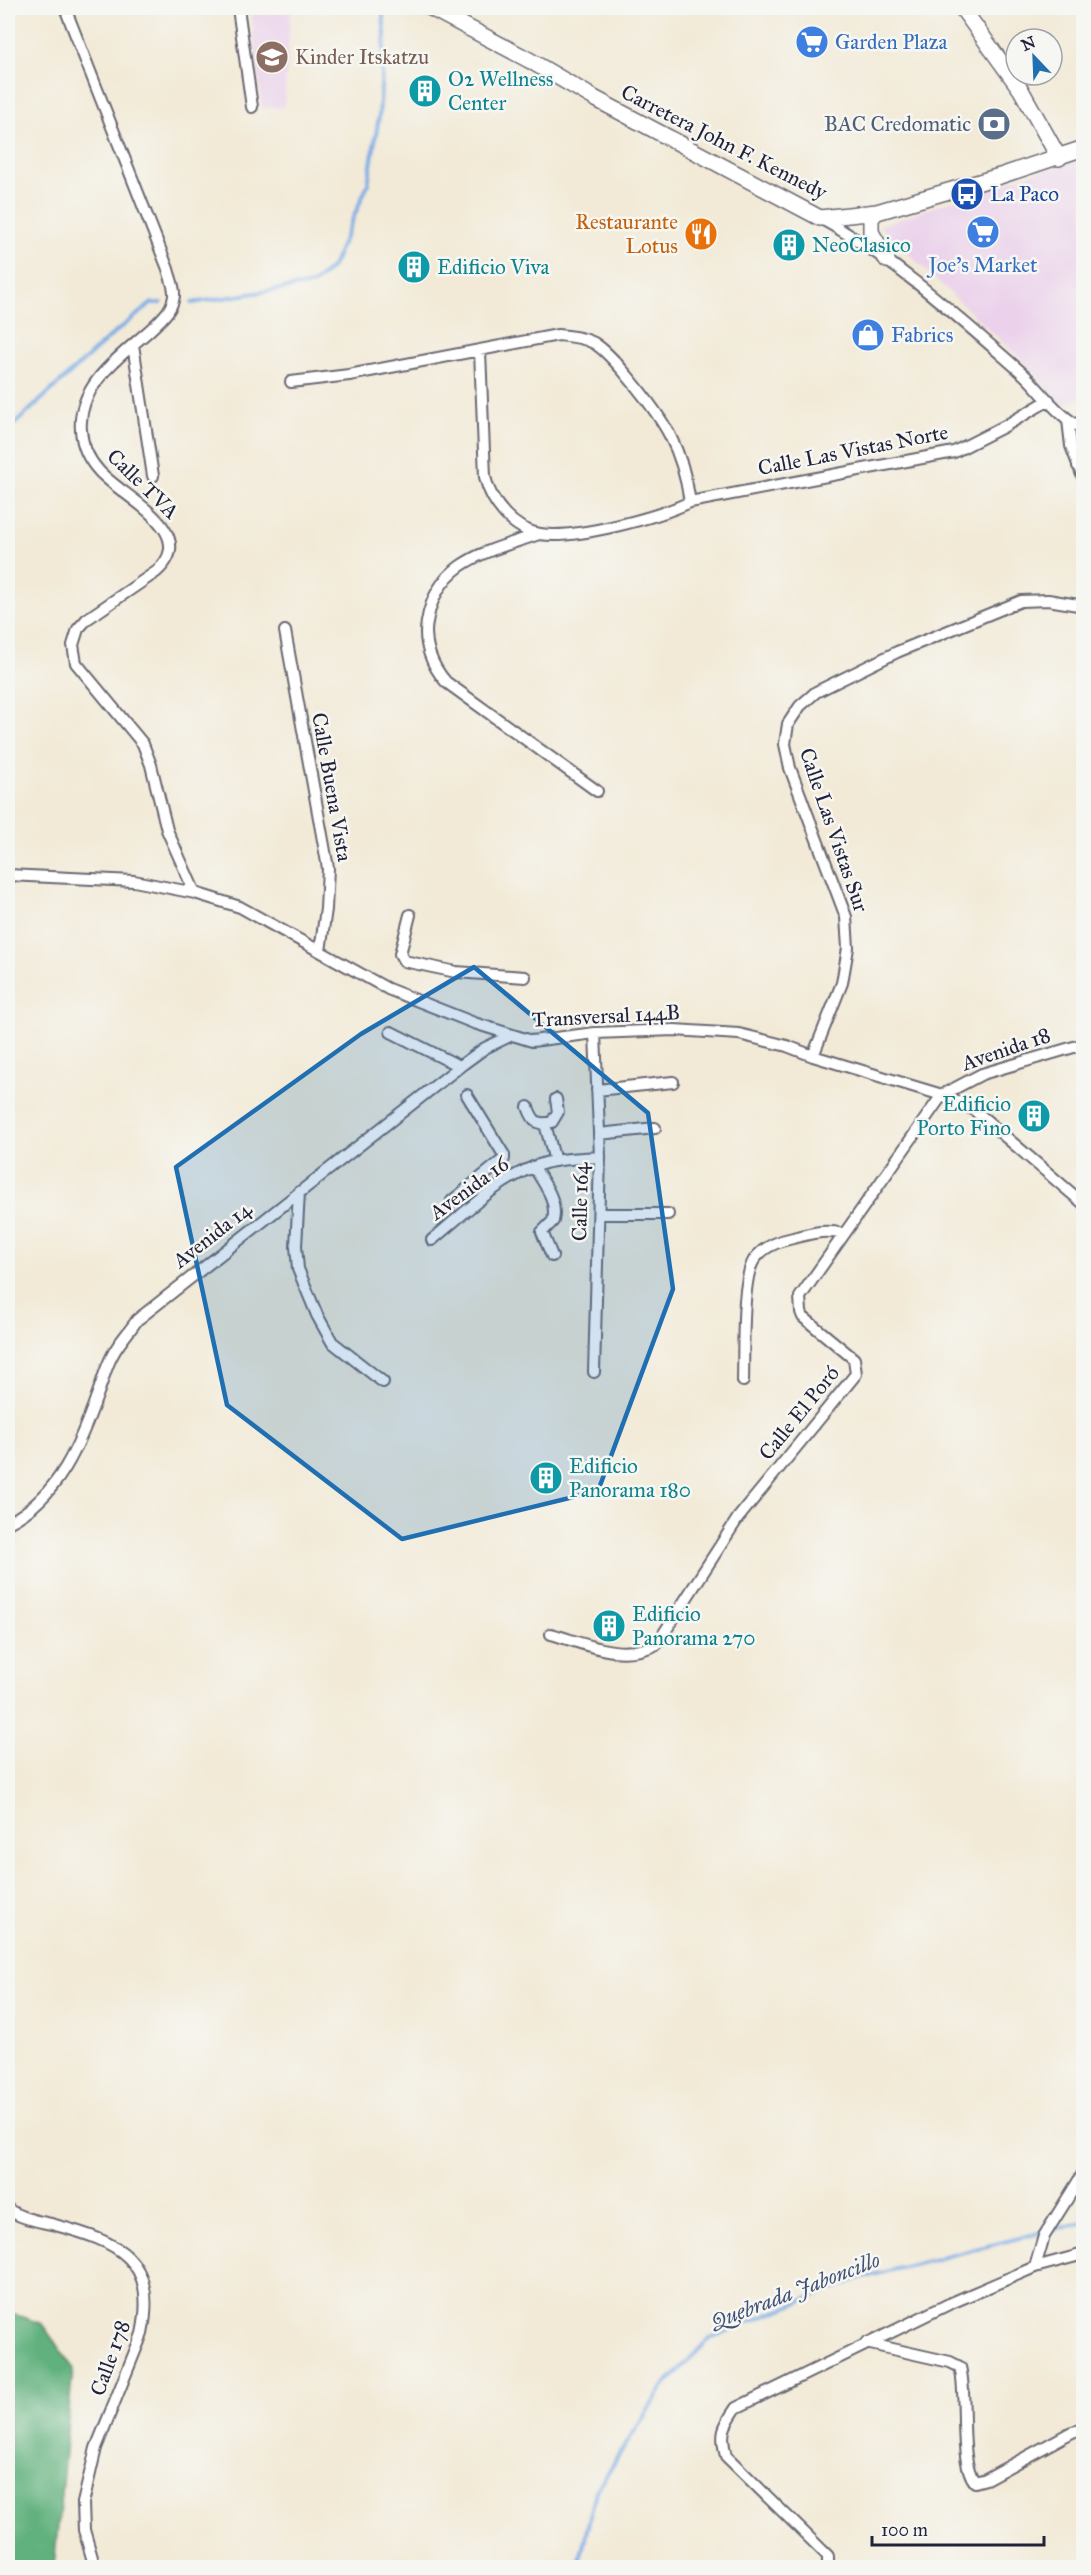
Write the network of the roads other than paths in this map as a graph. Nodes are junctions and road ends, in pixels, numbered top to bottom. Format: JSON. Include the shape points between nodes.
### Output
{"nodes":[{"id":1,"x":65,"y":8,"type":"edge"},
{"id":2,"x":238,"y":8,"type":"edge"},
{"id":3,"x":431,"y":8,"type":"edge"},
{"id":4,"x":962,"y":8,"type":"edge"},
{"id":5,"x":252,"y":106,"type":"dead end"},
{"id":6,"x":1083,"y":148,"type":"edge"},
{"id":7,"x":1059,"y":158,"type":"junction"},
{"id":8,"x":877,"y":212,"type":"junction"},
{"id":9,"x":820,"y":218,"type":"junction"},
{"id":10,"x":887,"y":260,"type":"junction"},
{"id":11,"x":133,"y":345,"type":"junction"},
{"id":12,"x":480,"y":351,"type":"junction"},
{"id":13,"x":291,"y":382,"type":"dead end"},
{"id":14,"x":1049,"y":400,"type":"junction"},
{"id":15,"x":1068,"y":420,"type":"junction"},
{"id":16,"x":1083,"y":429,"type":"edge"},
{"id":17,"x":1083,"y":446,"type":"edge"},
{"id":18,"x":1078,"y":466,"type":"junction"},
{"id":19,"x":153,"y":476,"type":"dead end"},
{"id":20,"x":1083,"y":480,"type":"edge"},
{"id":21,"x":690,"y":502,"type":"junction"},
{"id":22,"x":539,"y":534,"type":"junction"},
{"id":23,"x":1083,"y":606,"type":"edge"},
{"id":24,"x":285,"y":631,"type":"dead end"},
{"id":25,"x":597,"y":791,"type":"dead end"},
{"id":26,"x":8,"y":875,"type":"edge"},
{"id":27,"x":195,"y":893,"type":"junction"},
{"id":28,"x":410,"y":915,"type":"dead end"},
{"id":29,"x":320,"y":951,"type":"junction"},
{"id":30,"x":525,"y":977,"type":"dead end"},
{"id":31,"x":391,"y":1032,"type":"dead end"},
{"id":32,"x":595,"y":1033,"type":"junction"},
{"id":33,"x":510,"y":1035,"type":"junction"},
{"id":34,"x":1083,"y":1044,"type":"edge"},
{"id":35,"x":813,"y":1056,"type":"junction"},
{"id":36,"x":459,"y":1066,"type":"junction"},
{"id":37,"x":673,"y":1082,"type":"dead end"},
{"id":38,"x":597,"y":1090,"type":"junction"},
{"id":39,"x":466,"y":1095,"type":"dead end"},
{"id":40,"x":942,"y":1095,"type":"junction"},
{"id":41,"x":556,"y":1100,"type":"dead end"},
{"id":42,"x":528,"y":1107,"type":"dead end"},
{"id":43,"x":545,"y":1124,"type":"junction"},
{"id":44,"x":655,"y":1128,"type":"dead end"},
{"id":45,"x":599,"y":1134,"type":"junction"},
{"id":46,"x":600,"y":1157,"type":"junction"},
{"id":47,"x":555,"y":1161,"type":"junction"},
{"id":48,"x":534,"y":1167,"type":"junction"},
{"id":49,"x":299,"y":1192,"type":"junction"},
{"id":50,"x":1083,"y":1204,"type":"edge"},
{"id":51,"x":470,"y":1209,"type":"junction"},
{"id":52,"x":599,"y":1214,"type":"junction"},
{"id":53,"x":668,"y":1214,"type":"dead end"},
{"id":54,"x":844,"y":1234,"type":"junction"},
{"id":55,"x":432,"y":1240,"type":"dead end"},
{"id":56,"x":552,"y":1256,"type":"dead end"},
{"id":57,"x":594,"y":1372,"type":"dead end"},
{"id":58,"x":743,"y":1381,"type":"dead end"},
{"id":59,"x":383,"y":1382,"type":"dead end"},
{"id":60,"x":8,"y":1522,"type":"edge"},
{"id":61,"x":551,"y":1634,"type":"dead end"},
{"id":62,"x":1083,"y":2172,"type":"edge"},
{"id":63,"x":8,"y":2209,"type":"edge"},
{"id":64,"x":1083,"y":2254,"type":"edge"},
{"id":65,"x":1035,"y":2267,"type":"junction"},
{"id":66,"x":866,"y":2343,"type":"junction"},
{"id":67,"x":1083,"y":2429,"type":"edge"},
{"id":68,"x":95,"y":2568,"type":"edge"},
{"id":69,"x":828,"y":2568,"type":"edge"}],
"edges":[{"from":1,"to":11,"type":"street","name":"Calle TVA","via":[[174,289],[167,314]]},
{"from":2,"to":5,"type":"street"},
{"from":3,"to":9,"type":"main road","name":"Carretera John F. Kennedy"},
{"from":4,"to":7,"type":"main road","via":[[1021,90]]},
{"from":6,"to":7,"type":"main road","name":"Carretera John F. Kennedy"},
{"from":7,"to":8,"type":"main road","name":"Carretera John F. Kennedy"},
{"from":8,"to":9,"type":"main road","name":"Carretera John F. Kennedy"},
{"from":8,"to":10,"type":"main road","via":[[871,218],[871,232]]},
{"from":9,"to":10,"type":"street"},
{"from":10,"to":14,"type":"street","via":[[997,350]]},
{"from":11,"to":19,"type":"street"},
{"from":11,"to":27,"type":"street","name":"Calle TVA","via":[[92,385],[82,411],[81,431],[88,457],[100,473],[151,514],[168,533],[172,552],[156,572],[87,619],[78,629],[73,645],[76,663],[143,744],[167,830]]},
{"from":12,"to":13,"type":"street"},
{"from":12,"to":21,"type":"street","via":[[558,335],[594,343],[620,367],[666,425],[679,454]]},
{"from":12,"to":22,"type":"street","name":"Calle Las Vistas Norte","via":[[488,492],[516,523]]},
{"from":14,"to":15,"type":"street"},
{"from":14,"to":21,"type":"street","name":"Calle Las Vistas Norte","via":[[954,452]]},
{"from":15,"to":16,"type":"street"},
{"from":15,"to":18,"type":"street"},
{"from":17,"to":18,"type":"street"},
{"from":18,"to":20,"type":"street"},
{"from":21,"to":22,"type":"street","name":"Calle Las Vistas Norte","via":[[598,529],[565,535]]},
{"from":22,"to":25,"type":"street","via":[[482,554],[450,573],[439,584],[429,606],[426,641],[437,672],[446,682]]},
{"from":23,"to":35,"type":"street","name":"Calle Las Vistas Sur","via":[[1048,600],[1022,601],[897,652],[816,692],[788,724],[785,744],[790,768],[846,917],[848,948],[842,983]]},
{"from":24,"to":29,"type":"street","name":"Calle Buena Vista","via":[[328,868]]},
{"from":26,"to":27,"type":"street","name":"Transversal 144B","via":[[134,881]]},
{"from":27,"to":29,"type":"street","name":"Transversal 144B","via":[[240,907]]},
{"from":28,"to":30,"type":"street","via":[[400,954],[404,961],[456,972]]},
{"from":29,"to":33,"type":"street","name":"Transversal 144B","via":[[388,989]]},
{"from":31,"to":36,"type":"street"},
{"from":32,"to":33,"type":"street","name":"Transversal 144B","via":[[532,1041]]},
{"from":32,"to":35,"type":"street","name":"Transversal 144B","via":[[674,1030],[739,1034]]},
{"from":32,"to":38,"type":"street","name":"Calle 164"},
{"from":33,"to":36,"type":"street","name":"Avenida 14"},
{"from":34,"to":40,"type":"street","name":"Avenida 18","via":[[982,1074]]},
{"from":35,"to":40,"type":"street","name":"Transversal 144B"},
{"from":36,"to":49,"type":"street","name":"Avenida 14"},
{"from":37,"to":38,"type":"street"},
{"from":38,"to":45,"type":"street","name":"Calle 164"},
{"from":39,"to":51,"type":"street","via":[[504,1155],[456,1198]]},
{"from":40,"to":50,"type":"street","name":"Transversal 144B","via":[[973,1108],[1066,1196]]},
{"from":40,"to":54,"type":"street","name":"Calle El Poró"},
{"from":41,"to":43,"type":"street","via":[[556,1118]]},
{"from":42,"to":43,"type":"street","via":[[535,1121]]},
{"from":43,"to":47,"type":"street"},
{"from":44,"to":45,"type":"street"},
{"from":45,"to":46,"type":"street","name":"Calle 164"},
{"from":46,"to":47,"type":"street","name":"Avenida 16"},
{"from":46,"to":52,"type":"street","name":"Calle 164"},
{"from":47,"to":48,"type":"street","name":"Avenida 16"},
{"from":48,"to":51,"type":"street","name":"Avenida 16","via":[[494,1189]]},
{"from":48,"to":56,"type":"street","via":[[553,1203],[552,1221],[542,1232]]},
{"from":49,"to":59,"type":"street","via":[[298,1269],[317,1316],[332,1342]]},
{"from":49,"to":60,"type":"street","name":"Avenida 14","via":[[137,1320],[113,1354],[85,1431],[56,1484],[41,1501]]},
{"from":51,"to":55,"type":"street","name":"Avenida 16"},
{"from":52,"to":53,"type":"street"},
{"from":52,"to":57,"type":"street","name":"Calle 164"},
{"from":54,"to":58,"type":"street","via":[[826,1230],[787,1239],[764,1248],[753,1261],[747,1279]]},
{"from":54,"to":61,"type":"street","name":"Calle El Poró","via":[[800,1303],[803,1317],[855,1359],[856,1374],[738,1518],[657,1644],[623,1654]]},
{"from":62,"to":65,"type":"street","via":[[1044,2236]]},
{"from":63,"to":68,"type":"street","name":"Calle 178","via":[[16,2215],[112,2245],[137,2265],[144,2282],[142,2334],[96,2448],[83,2503],[84,2530]]},
{"from":64,"to":65,"type":"street"},
{"from":65,"to":66,"type":"street"},
{"from":66,"to":67,"type":"street","via":[[960,2367],[964,2381],[966,2461],[975,2482]]},
{"from":66,"to":69,"type":"street","via":[[736,2408],[724,2425],[722,2441],[726,2456],[828,2556]]}]}
